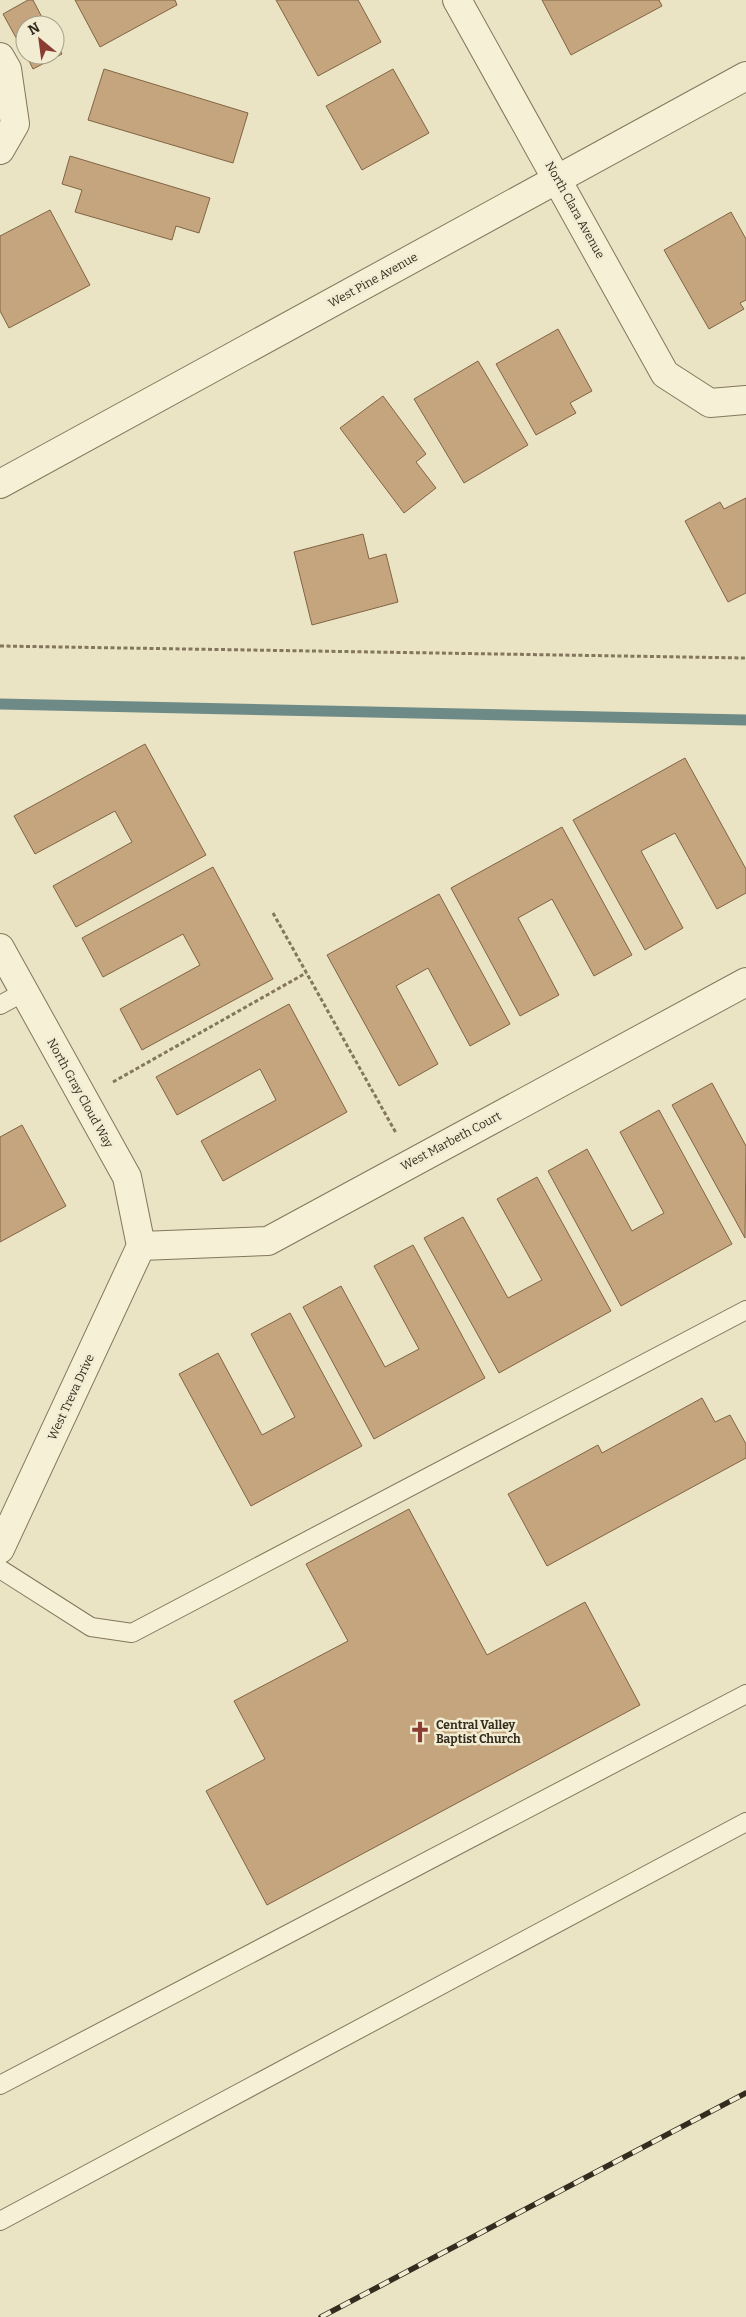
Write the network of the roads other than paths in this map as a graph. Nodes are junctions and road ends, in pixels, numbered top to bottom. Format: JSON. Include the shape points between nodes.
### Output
{"nodes":[{"id":1,"x":457,"y":0,"type":"edge"},
{"id":2,"x":0,"y":57,"type":"edge"},
{"id":3,"x":746,"y":76,"type":"edge"},
{"id":4,"x":0,"y":150,"type":"edge"},
{"id":5,"x":558,"y":178,"type":"junction"},
{"id":6,"x":746,"y":400,"type":"edge"},
{"id":7,"x":0,"y":484,"type":"edge"},
{"id":8,"x":0,"y":948,"type":"edge"},
{"id":9,"x":746,"y":982,"type":"edge"},
{"id":10,"x":24,"y":992,"type":"junction"},
{"id":11,"x":0,"y":1005,"type":"edge"},
{"id":12,"x":141,"y":1246,"type":"junction"},
{"id":13,"x":746,"y":1310,"type":"edge"},
{"id":14,"x":0,"y":1549,"type":"edge"},
{"id":15,"x":0,"y":1569,"type":"edge"},
{"id":16,"x":746,"y":1694,"type":"edge"},
{"id":17,"x":746,"y":1822,"type":"edge"},
{"id":18,"x":0,"y":2084,"type":"edge"},
{"id":19,"x":0,"y":2221,"type":"edge"}],
"edges":[{"from":1,"to":5,"type":"street","name":"North Clara Avenue"},
{"from":2,"to":4,"type":"street","via":[[6,69],[15,124]]},
{"from":3,"to":5,"type":"street","name":"West Pine Avenue"},
{"from":5,"to":6,"type":"street","name":"North Clara Avenue","via":[[665,374],[710,402]]},
{"from":5,"to":7,"type":"street","name":"West Pine Avenue"},
{"from":8,"to":10,"type":"street","name":"North Gray Cloud Way"},
{"from":9,"to":12,"type":"street","name":"West Marbeth Court","via":[[268,1241]]},
{"from":10,"to":11,"type":"lane"},
{"from":10,"to":12,"type":"street","name":"North Gray Cloud Way","via":[[127,1177]]},
{"from":12,"to":14,"type":"street","name":"West Treva Drive"},
{"from":13,"to":15,"type":"lane","via":[[132,1633],[91,1627]]},
{"from":16,"to":18,"type":"lane"},
{"from":17,"to":19,"type":"lane"}]}
